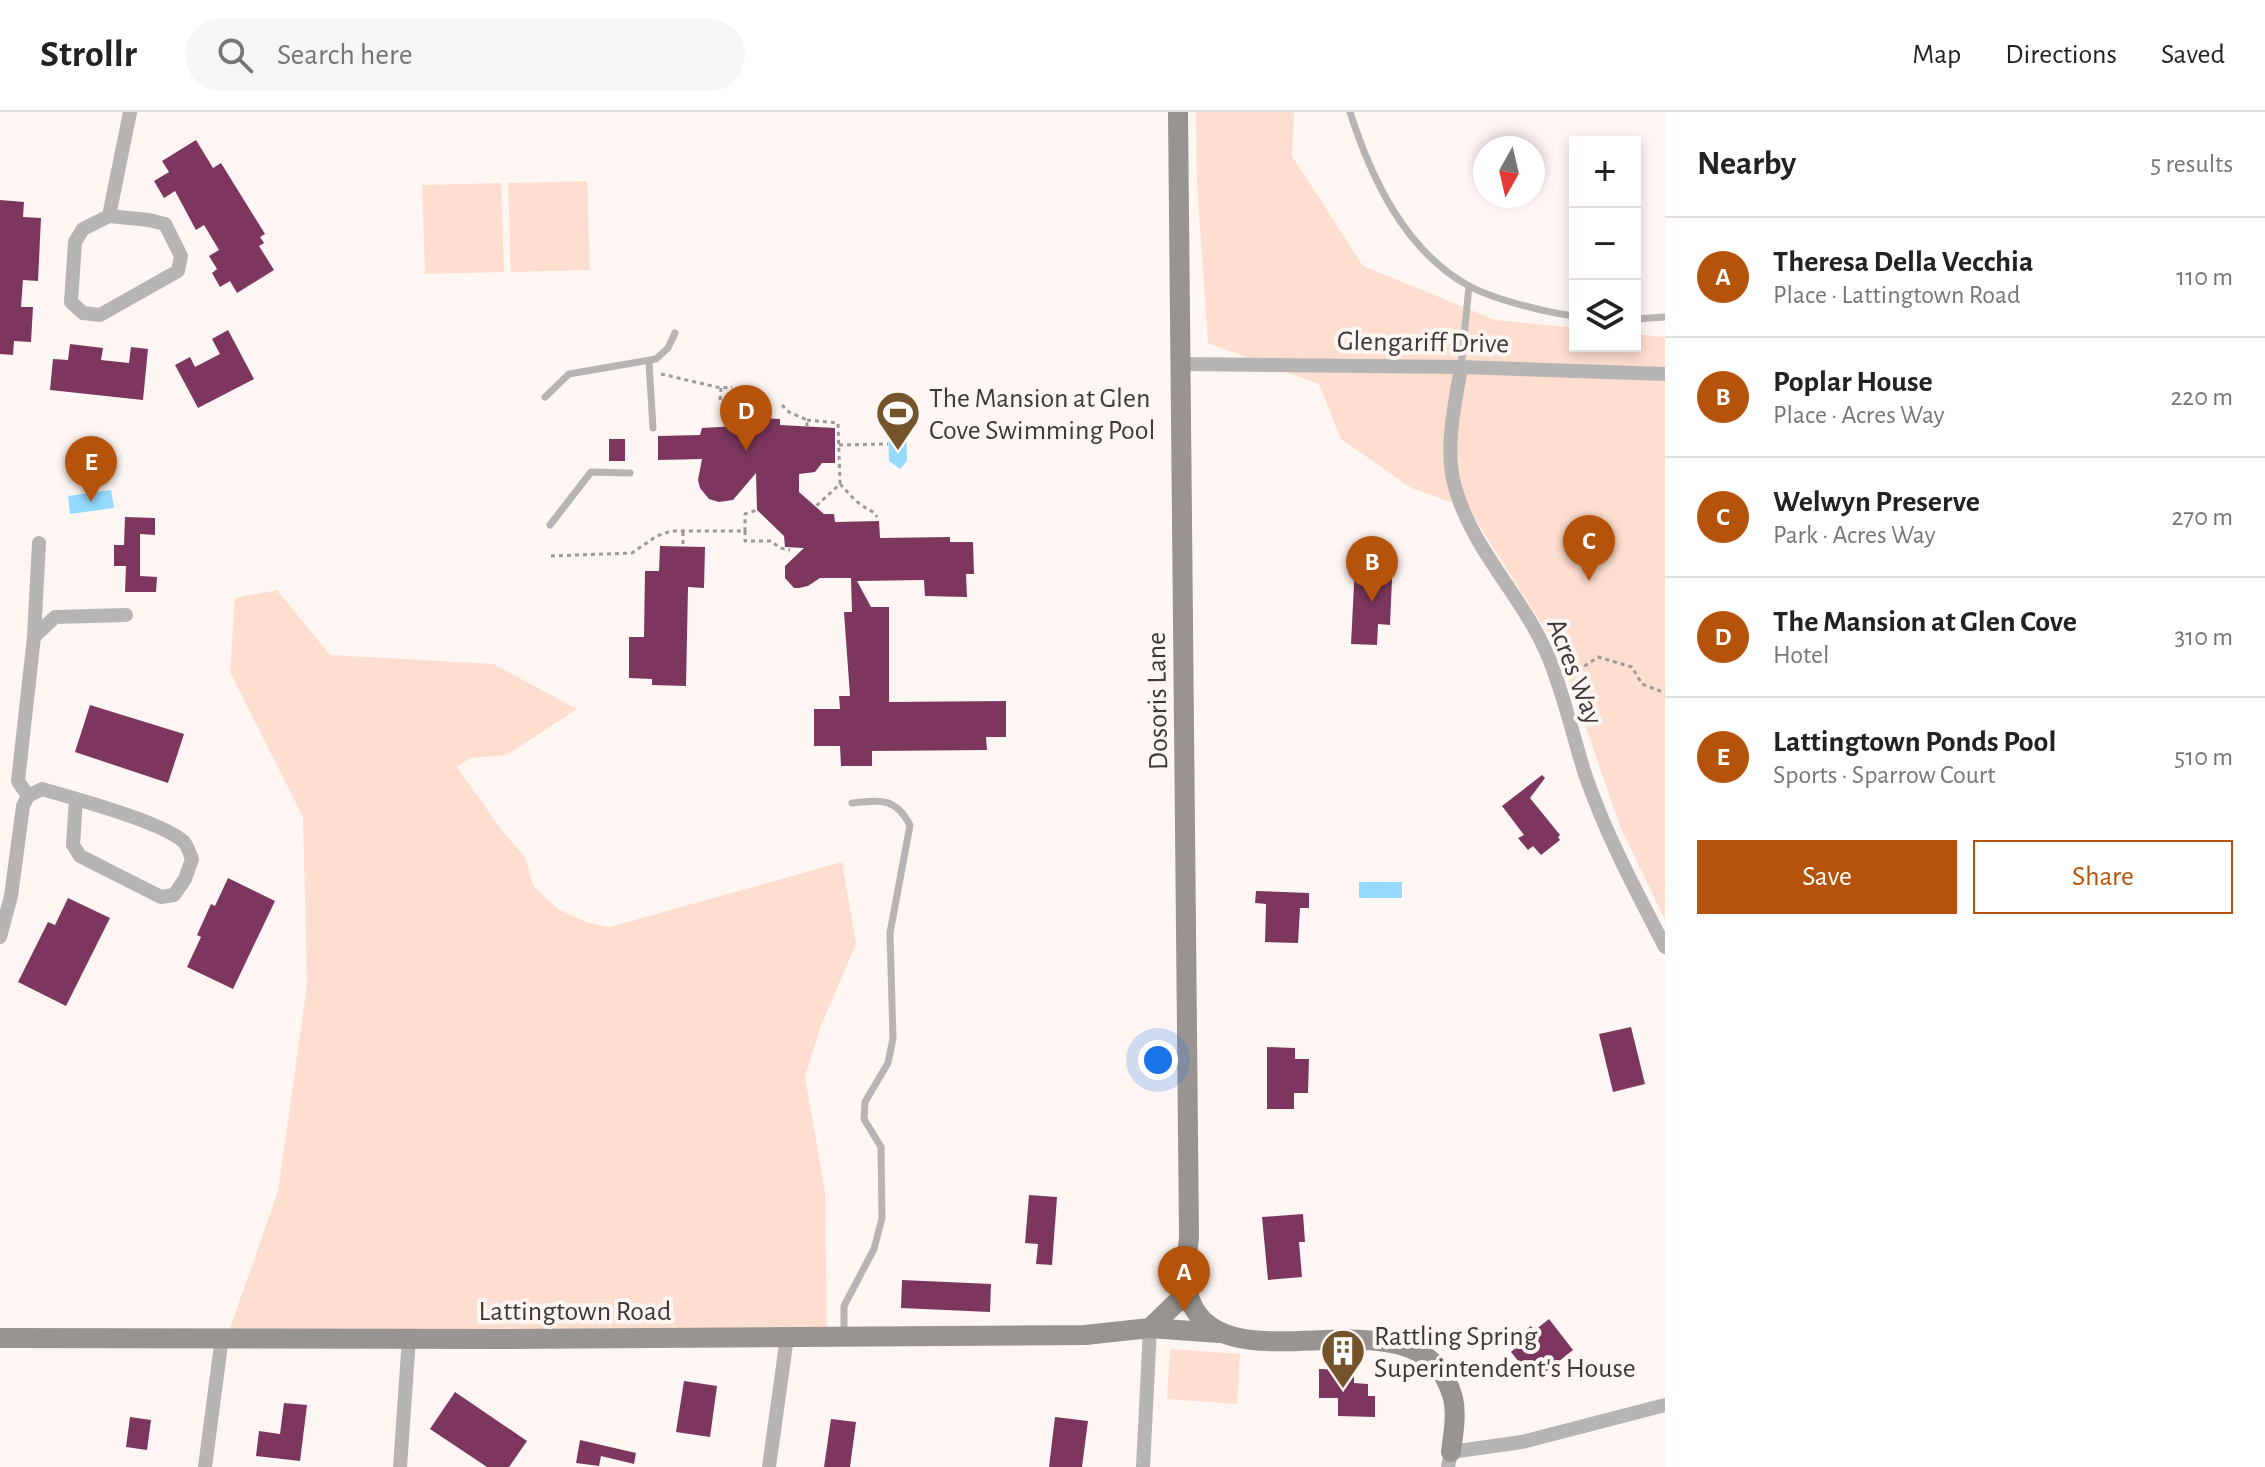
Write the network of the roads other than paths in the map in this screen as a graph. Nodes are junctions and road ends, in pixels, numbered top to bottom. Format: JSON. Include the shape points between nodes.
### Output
{"nodes":[{"id":1,"x":130,"y":112,"type":"edge"},
{"id":2,"x":1178,"y":112,"type":"edge"},
{"id":3,"x":1350,"y":112,"type":"edge"},
{"id":4,"x":109,"y":216,"type":"junction"},
{"id":5,"x":1469,"y":286,"type":"junction"},
{"id":6,"x":1569,"y":315,"type":"edge"},
{"id":7,"x":1665,"y":317,"type":"edge"},
{"id":8,"x":1641,"y":319,"type":"edge"},
{"id":9,"x":675,"y":333,"type":"dead end"},
{"id":10,"x":1181,"y":364,"type":"junction"},
{"id":11,"x":649,"y":367,"type":"junction"},
{"id":12,"x":1461,"y":367,"type":"junction"},
{"id":13,"x":1665,"y":374,"type":"edge"},
{"id":14,"x":545,"y":397,"type":"dead end"},
{"id":15,"x":653,"y":428,"type":"dead end"},
{"id":16,"x":630,"y":473,"type":"dead end"},
{"id":17,"x":550,"y":525,"type":"dead end"},
{"id":18,"x":39,"y":543,"type":"dead end"},
{"id":19,"x":126,"y":615,"type":"dead end"},
{"id":20,"x":34,"y":637,"type":"junction"},
{"id":21,"x":28,"y":796,"type":"junction"},
{"id":22,"x":76,"y":799,"type":"junction"},
{"id":23,"x":852,"y":803,"type":"dead end"},
{"id":24,"x":0,"y":937,"type":"edge"},
{"id":25,"x":1665,"y":947,"type":"edge"},
{"id":26,"x":1186,"y":1289,"type":"junction"},
{"id":27,"x":1150,"y":1328,"type":"junction"},
{"id":28,"x":1219,"y":1333,"type":"junction"},
{"id":29,"x":844,"y":1335,"type":"junction"},
{"id":30,"x":222,"y":1337,"type":"junction"},
{"id":31,"x":787,"y":1337,"type":"junction"},
{"id":32,"x":0,"y":1338,"type":"edge"},
{"id":33,"x":409,"y":1338,"type":"junction"},
{"id":34,"x":1665,"y":1405,"type":"edge"},
{"id":35,"x":1449,"y":1460,"type":"edge"},
{"id":36,"x":205,"y":1467,"type":"edge"},
{"id":37,"x":400,"y":1467,"type":"edge"},
{"id":38,"x":769,"y":1467,"type":"edge"},
{"id":39,"x":1143,"y":1467,"type":"edge"}],
"edges":[{"from":1,"to":4,"type":"street"},
{"from":2,"to":10,"type":"street","name":"Dosoris Lane"},
{"from":3,"to":5,"type":"lane","via":[[1372,172],[1391,205],[1430,256]]},
{"from":4,"to":4,"type":"street","via":[[83,229],[75,242],[71,302],[83,313],[100,315],[178,271],[181,256],[165,224]]},
{"from":5,"to":6,"type":"lane"},
{"from":5,"to":12,"type":"lane"},
{"from":7,"to":8,"type":"lane"},
{"from":9,"to":11,"type":"lane"},
{"from":10,"to":12,"type":"street","name":"Glengariff Drive"},
{"from":10,"to":26,"type":"street","name":"Dosoris Lane"},
{"from":11,"to":14,"type":"lane","via":[[569,374]]},
{"from":11,"to":15,"type":"lane"},
{"from":12,"to":13,"type":"street","name":"Glengariff Drive"},
{"from":12,"to":25,"type":"street","name":"Acres Way","via":[[1450,460],[1464,514],[1548,656],[1604,823]]},
{"from":16,"to":17,"type":"lane","via":[[591,472]]},
{"from":18,"to":20,"type":"street"},
{"from":19,"to":20,"type":"street","via":[[55,617]]},
{"from":20,"to":21,"type":"street","via":[[18,781]]},
{"from":21,"to":22,"type":"street","via":[[42,789]]},
{"from":21,"to":24,"type":"street"},
{"from":22,"to":22,"type":"street","via":[[166,831],[186,844],[192,859],[174,895],[161,897],[80,856],[73,845]]},
{"from":23,"to":29,"type":"lane","via":[[893,804],[910,825],[890,933],[893,1038],[888,1063],[864,1110],[881,1147],[882,1218],[874,1249],[844,1306]]},
{"from":26,"to":27,"type":"street"},
{"from":26,"to":28,"type":"street","via":[[1198,1314]]},
{"from":27,"to":28,"type":"street","name":"Lattingtown Road"},
{"from":27,"to":29,"type":"street","name":"Lattingtown Road","via":[[1085,1335]]},
{"from":27,"to":39,"type":"street"},
{"from":28,"to":35,"type":"street","name":"Lattingtown Road","via":[[1306,1342],[1370,1340],[1422,1352],[1443,1372],[1453,1399]]},
{"from":29,"to":31,"type":"street","name":"Lattingtown Road"},
{"from":30,"to":32,"type":"street","name":"Lattingtown Road"},
{"from":30,"to":33,"type":"street","name":"Lattingtown Road"},
{"from":30,"to":36,"type":"street"},
{"from":31,"to":33,"type":"street","name":"Lattingtown Road"},
{"from":31,"to":38,"type":"street"},
{"from":33,"to":37,"type":"street"},
{"from":34,"to":35,"type":"street"}]}
